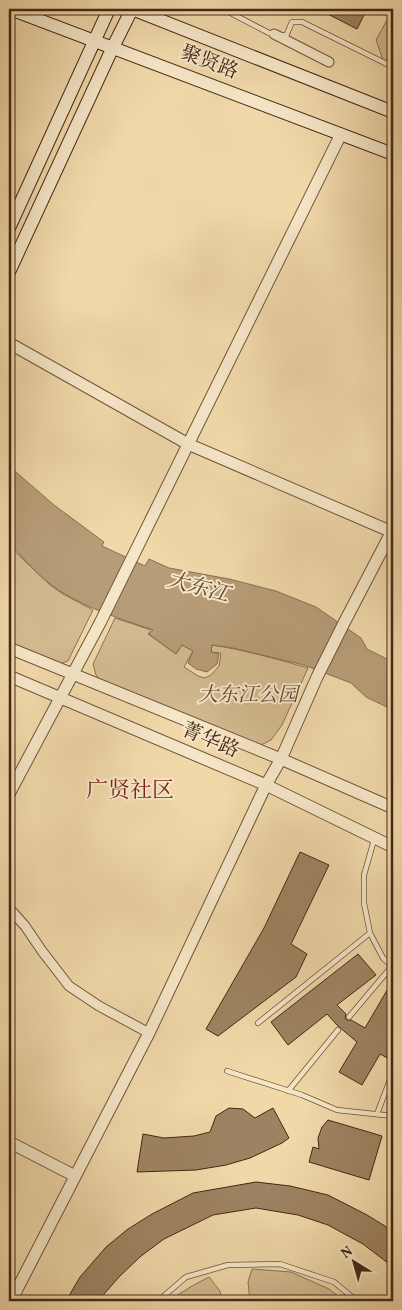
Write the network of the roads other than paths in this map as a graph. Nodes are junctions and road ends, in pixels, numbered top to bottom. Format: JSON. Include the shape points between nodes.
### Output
{"nodes":[{"id":1,"x":10,"y":9,"type":"edge"},
{"id":2,"x":109,"y":9,"type":"edge"},
{"id":3,"x":132,"y":9,"type":"edge"},
{"id":4,"x":223,"y":9,"type":"edge"},
{"id":5,"x":274,"y":34,"type":"junction"},
{"id":6,"x":95,"y":41,"type":"junction"},
{"id":7,"x":113,"y":47,"type":"junction"},
{"id":8,"x":329,"y":62,"type":"dead end"},
{"id":9,"x":393,"y":67,"type":"edge"},
{"id":10,"x":393,"y":112,"type":"edge"},
{"id":11,"x":341,"y":134,"type":"junction"},
{"id":12,"x":393,"y":154,"type":"edge"},
{"id":13,"x":9,"y":228,"type":"edge"},
{"id":14,"x":9,"y":272,"type":"edge"},
{"id":15,"x":9,"y":343,"type":"edge"},
{"id":16,"x":188,"y":444,"type":"junction"},
{"id":17,"x":393,"y":530,"type":"edge"},
{"id":18,"x":9,"y":648,"type":"edge"},
{"id":19,"x":73,"y":674,"type":"junction"},
{"id":20,"x":9,"y":676,"type":"edge"},
{"id":21,"x":60,"y":697,"type":"junction"},
{"id":22,"x":281,"y":759,"type":"junction"},
{"id":23,"x":266,"y":785,"type":"junction"},
{"id":24,"x":9,"y":794,"type":"edge"},
{"id":25,"x":393,"y":808,"type":"edge"},
{"id":26,"x":374,"y":838,"type":"junction"},
{"id":27,"x":393,"y":847,"type":"edge"},
{"id":28,"x":9,"y":908,"type":"edge"},
{"id":29,"x":370,"y":933,"type":"junction"},
{"id":30,"x":392,"y":966,"type":"edge"},
{"id":31,"x":350,"y":1018,"type":"dead end"},
{"id":32,"x":258,"y":1022,"type":"dead end"},
{"id":33,"x":338,"y":1030,"type":"dead end"},
{"id":34,"x":149,"y":1033,"type":"junction"},
{"id":35,"x":227,"y":1071,"type":"dead end"},
{"id":36,"x":393,"y":1072,"type":"edge"},
{"id":37,"x":288,"y":1091,"type":"junction"},
{"id":38,"x":377,"y":1114,"type":"junction"},
{"id":39,"x":393,"y":1116,"type":"edge"},
{"id":40,"x":9,"y":1142,"type":"edge"},
{"id":41,"x":76,"y":1176,"type":"junction"},
{"id":42,"x":10,"y":1301,"type":"edge"},
{"id":43,"x":158,"y":1301,"type":"edge"},
{"id":44,"x":357,"y":1301,"type":"edge"}],
"edges":[{"from":1,"to":6,"type":"main road","name":"聚贤路"},
{"from":2,"to":6,"type":"main road"},
{"from":3,"to":7,"type":"main road"},
{"from":3,"to":10,"type":"main road","name":"聚贤路"},
{"from":4,"to":5,"type":"lane"},
{"from":5,"to":8,"type":"street"},
{"from":5,"to":9,"type":"lane","via":[[286,36],[292,22],[302,22]]},
{"from":6,"to":7,"type":"main road","name":"聚贤路"},
{"from":6,"to":13,"type":"main road"},
{"from":7,"to":11,"type":"main road","name":"聚贤路"},
{"from":7,"to":14,"type":"main road"},
{"from":11,"to":12,"type":"main road","name":"聚贤路"},
{"from":11,"to":16,"type":"street"},
{"from":15,"to":16,"type":"street"},
{"from":16,"to":17,"type":"street"},
{"from":16,"to":19,"type":"street"},
{"from":17,"to":22,"type":"street","via":[[344,623]]},
{"from":18,"to":19,"type":"street"},
{"from":19,"to":21,"type":"street"},
{"from":19,"to":22,"type":"street"},
{"from":20,"to":21,"type":"street","name":"菁华路"},
{"from":21,"to":23,"type":"street","name":"菁华路"},
{"from":21,"to":24,"type":"street"},
{"from":22,"to":23,"type":"street"},
{"from":22,"to":25,"type":"street"},
{"from":23,"to":26,"type":"street","name":"菁华路"},
{"from":23,"to":34,"type":"street"},
{"from":26,"to":27,"type":"street","name":"菁华路"},
{"from":26,"to":29,"type":"lane","via":[[364,876],[364,903]]},
{"from":28,"to":34,"type":"street","via":[[69,986]]},
{"from":29,"to":30,"type":"lane","via":[[383,958]]},
{"from":29,"to":32,"type":"lane"},
{"from":30,"to":31,"type":"lane"},
{"from":33,"to":37,"type":"lane"},
{"from":34,"to":41,"type":"street"},
{"from":35,"to":37,"type":"lane"},
{"from":36,"to":38,"type":"lane"},
{"from":37,"to":38,"type":"lane","via":[[337,1110]]},
{"from":38,"to":39,"type":"lane"},
{"from":40,"to":41,"type":"street"},
{"from":41,"to":42,"type":"street"},
{"from":43,"to":44,"type":"lane","via":[[186,1276],[228,1265],[280,1264],[334,1282]]}]}
